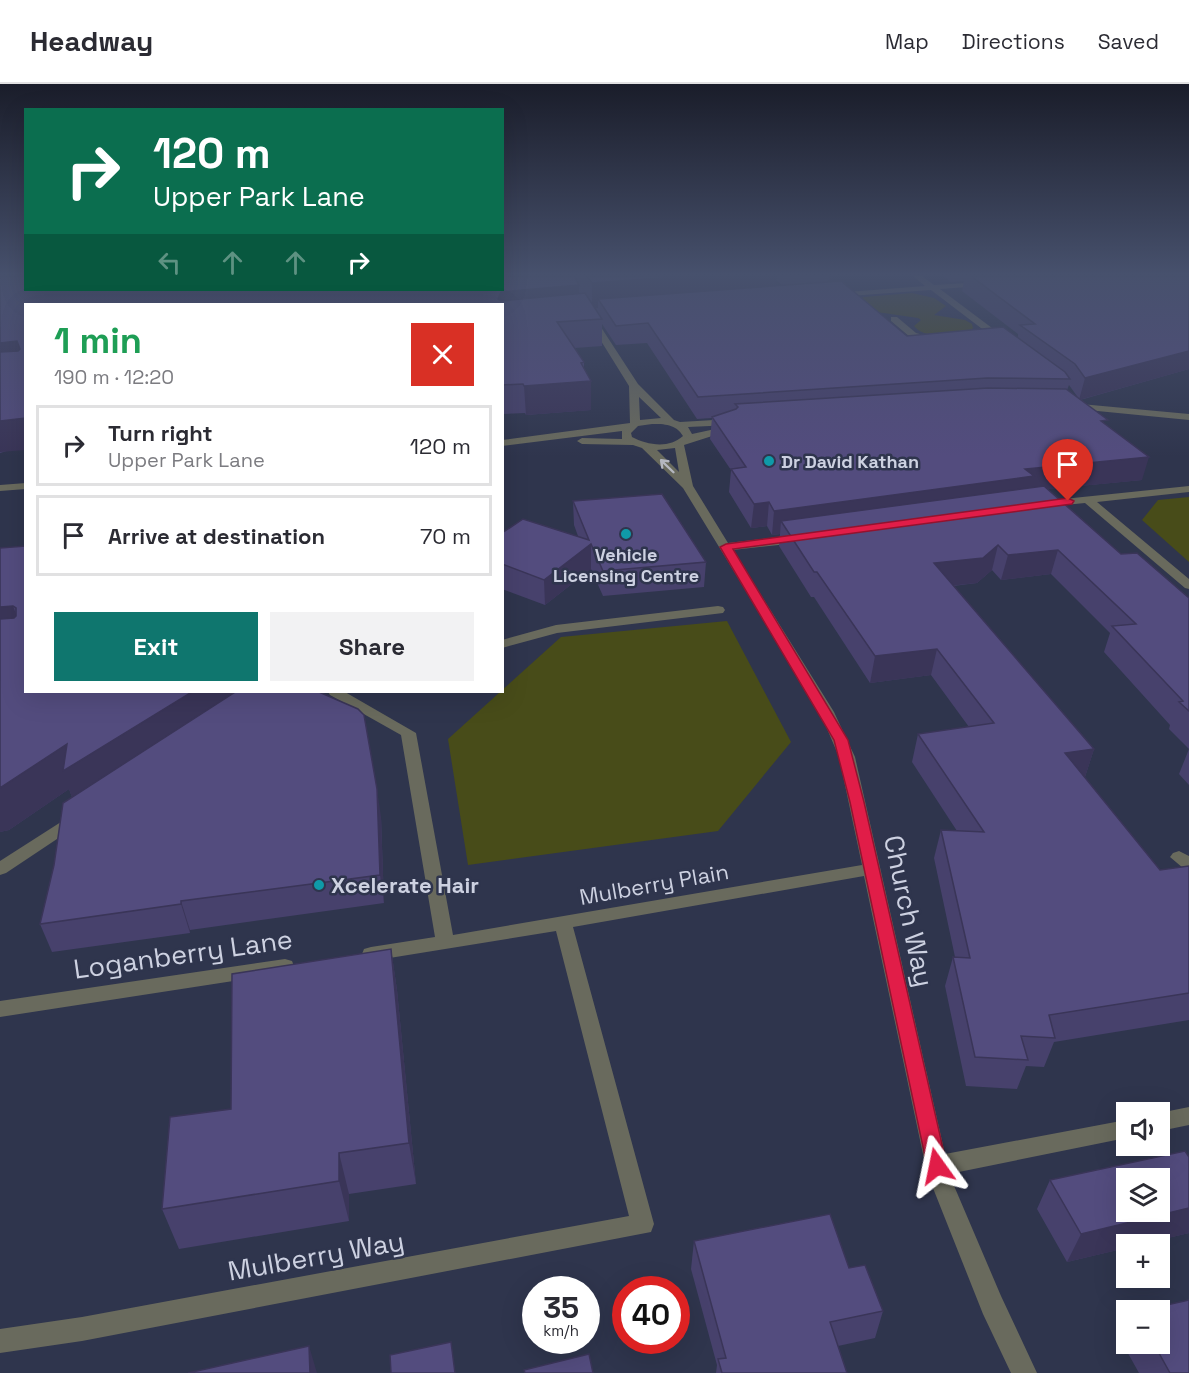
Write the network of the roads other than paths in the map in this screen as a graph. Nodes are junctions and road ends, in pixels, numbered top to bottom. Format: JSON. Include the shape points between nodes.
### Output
{"nodes":[{"id":1,"x":602,"y":336,"type":"edge"},
{"id":2,"x":916,"y":336,"type":"edge"},
{"id":3,"x":997,"y":336,"type":"edge"},
{"id":4,"x":941,"y":339,"type":"edge"},
{"id":5,"x":1013,"y":349,"type":"edge"},
{"id":6,"x":634,"y":386,"type":"junction"},
{"id":7,"x":1059,"y":405,"type":"edge"},
{"id":8,"x":1189,"y":417,"type":"edge"},
{"id":9,"x":674,"y":423,"type":"junction"},
{"id":10,"x":632,"y":426,"type":"junction"},
{"id":11,"x":537,"y":440,"type":"junction"},
{"id":12,"x":683,"y":441,"type":"junction"},
{"id":13,"x":633,"y":442,"type":"junction"},
{"id":14,"x":504,"y":443,"type":"edge"},
{"id":15,"x":646,"y":446,"type":"junction"},
{"id":16,"x":24,"y":486,"type":"edge"},
{"id":17,"x":687,"y":486,"type":"junction"},
{"id":18,"x":0,"y":488,"type":"edge"},
{"id":19,"x":1189,"y":489,"type":"edge"},
{"id":20,"x":1088,"y":500,"type":"junction"},
{"id":21,"x":1029,"y":505,"type":"edge"},
{"id":22,"x":806,"y":537,"type":"edge"},
{"id":23,"x":726,"y":547,"type":"junction"},
{"id":24,"x":1189,"y":585,"type":"edge"},
{"id":25,"x":718,"y":610,"type":"dead end"},
{"id":26,"x":504,"y":643,"type":"edge"},
{"id":27,"x":341,"y":693,"type":"edge"},
{"id":28,"x":90,"y":810,"type":"edge"},
{"id":29,"x":0,"y":868,"type":"edge"},
{"id":30,"x":872,"y":869,"type":"junction"},
{"id":31,"x":562,"y":923,"type":"junction"},
{"id":32,"x":445,"y":944,"type":"junction"},
{"id":33,"x":352,"y":957,"type":"edge"},
{"id":34,"x":306,"y":963,"type":"edge"},
{"id":35,"x":0,"y":1009,"type":"edge"},
{"id":36,"x":1189,"y":1116,"type":"edge"},
{"id":37,"x":1170,"y":1120,"type":"edge"},
{"id":38,"x":1116,"y":1131,"type":"edge"},
{"id":39,"x":937,"y":1166,"type":"junction"},
{"id":40,"x":0,"y":1341,"type":"edge"},
{"id":41,"x":1024,"y":1373,"type":"edge"}],
"edges":[{"from":1,"to":6,"type":"street"},
{"from":2,"to":4,"type":"street"},
{"from":3,"to":5,"type":"street"},
{"from":6,"to":9,"type":"street"},
{"from":6,"to":10,"type":"street"},
{"from":7,"to":8,"type":"street","via":[[1074,403]]},
{"from":9,"to":10,"type":"street","via":[[652,421]]},
{"from":9,"to":12,"type":"street","via":[[688,433]]},
{"from":9,"to":12,"type":"street","via":[[741,424]]},
{"from":10,"to":11,"type":"street"},
{"from":10,"to":13,"type":"street","via":[[626,435]]},
{"from":11,"to":13,"type":"street"},
{"from":11,"to":14,"type":"street"},
{"from":12,"to":15,"type":"street","via":[[664,447]]},
{"from":12,"to":17,"type":"street","name":"Church Way"},
{"from":13,"to":15,"type":"street"},
{"from":17,"to":15,"type":"street","name":"Church Way","one_way":true},
{"from":16,"to":18,"type":"street"},
{"from":17,"to":23,"type":"street","name":"Church Way"},
{"from":19,"to":20,"type":"street"},
{"from":20,"to":21,"type":"street"},
{"from":20,"to":24,"type":"street"},
{"from":22,"to":23,"type":"street"},
{"from":23,"to":30,"type":"street","name":"Church Way","via":[[841,740]]},
{"from":25,"to":26,"type":"street","via":[[556,629]]},
{"from":27,"to":32,"type":"street","via":[[408,733]]},
{"from":28,"to":29,"type":"street"},
{"from":30,"to":31,"type":"street","name":"Mulberry Plain"},
{"from":30,"to":39,"type":"street","name":"Church Way"},
{"from":31,"to":32,"type":"street","name":"Mulberry Plain"},
{"from":31,"to":40,"type":"street","name":"Mulberry Way","via":[[643,1224],[106,1325]]},
{"from":32,"to":33,"type":"street"},
{"from":34,"to":35,"type":"street","name":"Loganberry Lane"},
{"from":36,"to":37,"type":"street"},
{"from":38,"to":39,"type":"street"},
{"from":39,"to":41,"type":"street","name":"Church Way","via":[[992,1305]]}]}
